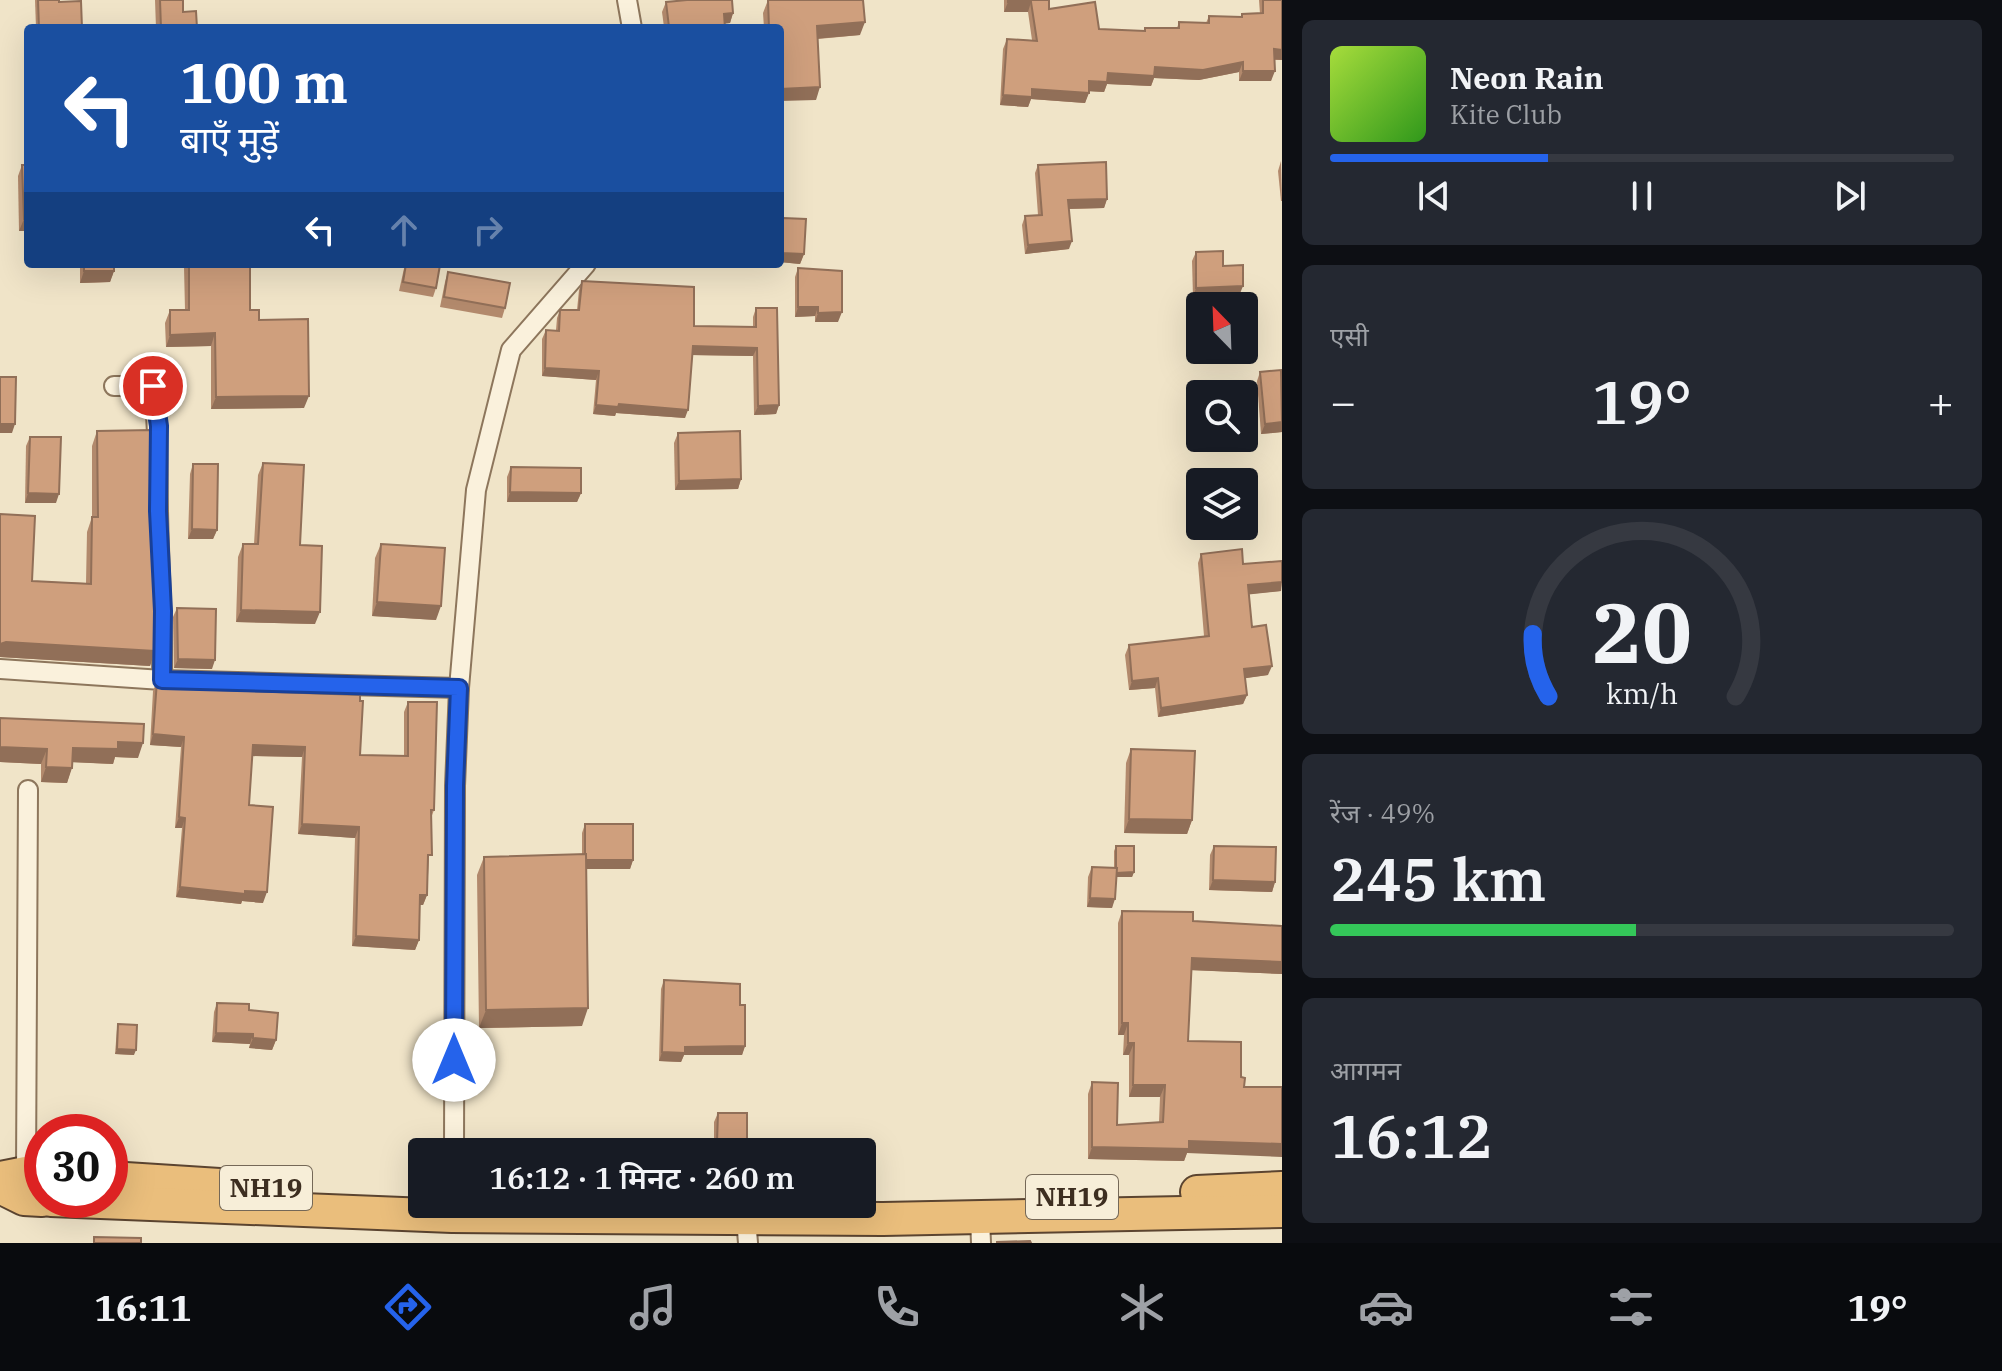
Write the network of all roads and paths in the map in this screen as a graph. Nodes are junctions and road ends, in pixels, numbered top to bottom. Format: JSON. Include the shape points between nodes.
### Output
{"nodes":[{"id":1,"x":627,"y":0,"type":"edge"},
{"id":2,"x":631,"y":24,"type":"edge"},
{"id":3,"x":583,"y":268,"type":"edge"},
{"id":4,"x":114,"y":386,"type":"dead end"},
{"id":5,"x":0,"y":669,"type":"edge"},
{"id":6,"x":162,"y":680,"type":"junction"},
{"id":7,"x":459,"y":688,"type":"junction"},
{"id":8,"x":28,"y":790,"type":"dead end"},
{"id":9,"x":454,"y":1138,"type":"edge"},
{"id":10,"x":128,"y":1179,"type":"edge"},
{"id":11,"x":22,"y":1182,"type":"edge"},
{"id":12,"x":1282,"y":1188,"type":"edge"},
{"id":13,"x":408,"y":1193,"type":"edge"},
{"id":14,"x":876,"y":1200,"type":"edge"},
{"id":15,"x":128,"y":1203,"type":"edge"},
{"id":16,"x":1282,"y":1211,"type":"edge"},
{"id":17,"x":747,"y":1230,"type":"edge"},
{"id":18,"x":980,"y":1230,"type":"edge"}],
"edges":[{"from":1,"to":2,"type":"street"},
{"from":3,"to":7,"type":"street","via":[[511,350],[476,490]]},
{"from":4,"to":6,"type":"street","via":[[153,386],[159,426]]},
{"from":5,"to":6,"type":"street"},
{"from":6,"to":7,"type":"street"},
{"from":7,"to":9,"type":"street"},
{"from":8,"to":11,"type":"street"},
{"from":10,"to":13,"type":"highway","number":"NH19"},
{"from":12,"to":14,"type":"highway","number":"NH19"},
{"from":15,"to":17,"type":"highway","number":"NH19"},
{"from":16,"to":18,"type":"highway","number":"NH19"},
{"from":17,"to":18,"type":"highway","number":"NH19"}]}
